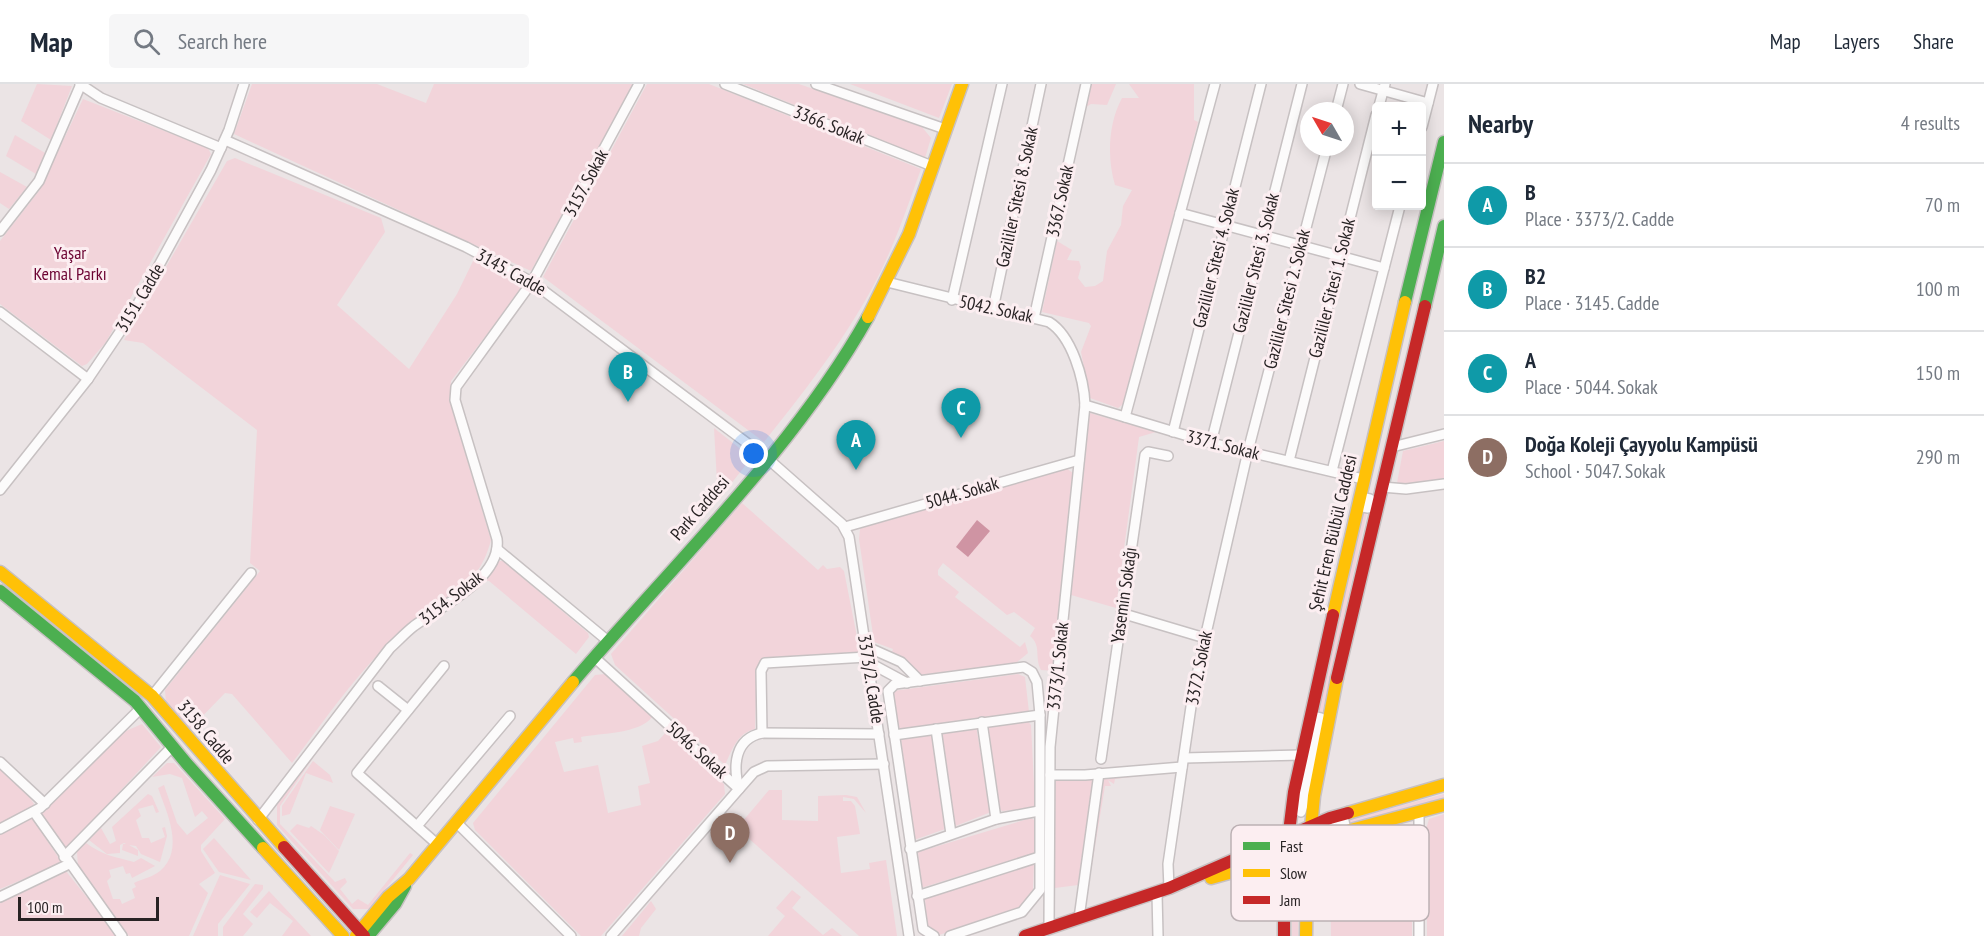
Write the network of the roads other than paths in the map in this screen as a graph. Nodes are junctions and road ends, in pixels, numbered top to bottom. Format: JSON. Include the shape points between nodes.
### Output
{"nodes":[{"id":1,"x":81,"y":84,"type":"edge"},
{"id":2,"x":244,"y":84,"type":"edge"},
{"id":3,"x":639,"y":84,"type":"edge"},
{"id":4,"x":725,"y":84,"type":"edge"},
{"id":5,"x":816,"y":84,"type":"edge"},
{"id":6,"x":962,"y":84,"type":"edge"},
{"id":7,"x":1002,"y":84,"type":"edge"},
{"id":8,"x":1041,"y":84,"type":"edge"},
{"id":9,"x":1086,"y":84,"type":"edge"},
{"id":10,"x":1215,"y":84,"type":"edge"},
{"id":11,"x":1261,"y":84,"type":"edge"},
{"id":12,"x":1302,"y":84,"type":"edge"},
{"id":13,"x":1343,"y":84,"type":"edge"},
{"id":14,"x":1360,"y":84,"type":"edge"},
{"id":15,"x":1433,"y":84,"type":"edge"},
{"id":16,"x":835,"y":87,"type":"edge"},
{"id":17,"x":1384,"y":87,"type":"edge"},
{"id":18,"x":1338,"y":102,"type":"edge"},
{"id":19,"x":1380,"y":102,"type":"edge"},
{"id":20,"x":1428,"y":103,"type":"junction"},
{"id":21,"x":1426,"y":111,"type":"edge"},
{"id":22,"x":945,"y":129,"type":"junction"},
{"id":23,"x":1372,"y":133,"type":"edge"},
{"id":24,"x":1444,"y":142,"type":"edge"},
{"id":25,"x":223,"y":144,"type":"junction"},
{"id":26,"x":1325,"y":156,"type":"edge"},
{"id":27,"x":932,"y":166,"type":"junction"},
{"id":28,"x":1399,"y":210,"type":"edge"},
{"id":29,"x":1180,"y":213,"type":"junction"},
{"id":30,"x":1224,"y":226,"type":"junction"},
{"id":31,"x":1444,"y":226,"type":"edge"},
{"id":32,"x":0,"y":231,"type":"edge"},
{"id":33,"x":1262,"y":237,"type":"junction"},
{"id":34,"x":1300,"y":246,"type":"junction"},
{"id":35,"x":1441,"y":253,"type":"edge"},
{"id":36,"x":1340,"y":256,"type":"junction"},
{"id":37,"x":1384,"y":268,"type":"junction"},
{"id":38,"x":532,"y":282,"type":"junction"},
{"id":39,"x":887,"y":282,"type":"junction"},
{"id":40,"x":952,"y":300,"type":"junction"},
{"id":41,"x":993,"y":309,"type":"junction"},
{"id":42,"x":0,"y":312,"type":"edge"},
{"id":43,"x":1034,"y":318,"type":"junction"},
{"id":44,"x":88,"y":379,"type":"junction"},
{"id":45,"x":1085,"y":405,"type":"junction"},
{"id":46,"x":1125,"y":417,"type":"junction"},
{"id":47,"x":1173,"y":432,"type":"junction"},
{"id":48,"x":1444,"y":434,"type":"edge"},
{"id":49,"x":1211,"y":443,"type":"junction"},
{"id":50,"x":1392,"y":447,"type":"junction"},
{"id":51,"x":1248,"y":451,"type":"junction"},
{"id":52,"x":1168,"y":456,"type":"dead end"},
{"id":53,"x":767,"y":458,"type":"junction"},
{"id":54,"x":1079,"y":460,"type":"junction"},
{"id":55,"x":1289,"y":461,"type":"junction"},
{"id":56,"x":1332,"y":471,"type":"junction"},
{"id":57,"x":1386,"y":472,"type":"junction"},
{"id":58,"x":1363,"y":479,"type":"junction"},
{"id":59,"x":1444,"y":484,"type":"edge"},
{"id":60,"x":1382,"y":487,"type":"junction"},
{"id":61,"x":0,"y":490,"type":"edge"},
{"id":62,"x":845,"y":527,"type":"junction"},
{"id":63,"x":497,"y":549,"type":"junction"},
{"id":64,"x":0,"y":572,"type":"edge"},
{"id":65,"x":251,"y":573,"type":"dead end"},
{"id":66,"x":0,"y":591,"type":"edge"},
{"id":67,"x":1121,"y":613,"type":"junction"},
{"id":68,"x":1205,"y":638,"type":"junction"},
{"id":69,"x":608,"y":641,"type":"junction"},
{"id":70,"x":865,"y":646,"type":"junction"},
{"id":71,"x":594,"y":657,"type":"junction"},
{"id":72,"x":867,"y":659,"type":"junction"},
{"id":73,"x":444,"y":666,"type":"dead end"},
{"id":74,"x":920,"y":681,"type":"junction"},
{"id":75,"x":907,"y":683,"type":"junction"},
{"id":76,"x":378,"y":686,"type":"dead end"},
{"id":77,"x":152,"y":696,"type":"junction"},
{"id":78,"x":141,"y":708,"type":"junction"},
{"id":79,"x":408,"y":710,"type":"junction"},
{"id":80,"x":1040,"y":715,"type":"junction"},
{"id":81,"x":510,"y":716,"type":"dead end"},
{"id":82,"x":982,"y":722,"type":"junction"},
{"id":83,"x":936,"y":729,"type":"junction"},
{"id":84,"x":762,"y":734,"type":"junction"},
{"id":85,"x":879,"y":734,"type":"junction"},
{"id":86,"x":894,"y":735,"type":"junction"},
{"id":87,"x":172,"y":747,"type":"junction"},
{"id":88,"x":1302,"y":755,"type":"junction"},
{"id":89,"x":1101,"y":759,"type":"dead end"},
{"id":90,"x":0,"y":762,"type":"edge"},
{"id":91,"x":1183,"y":762,"type":"junction"},
{"id":92,"x":884,"y":764,"type":"junction"},
{"id":93,"x":1099,"y":773,"type":"junction"},
{"id":94,"x":1050,"y":775,"type":"junction"},
{"id":95,"x":1444,"y":785,"type":"edge"},
{"id":96,"x":739,"y":789,"type":"junction"},
{"id":97,"x":1303,"y":794,"type":"joint"},
{"id":98,"x":45,"y":804,"type":"junction"},
{"id":99,"x":1444,"y":805,"type":"edge"},
{"id":100,"x":1040,"y":811,"type":"junction"},
{"id":101,"x":34,"y":812,"type":"junction"},
{"id":102,"x":1419,"y":813,"type":"junction"},
{"id":103,"x":996,"y":819,"type":"junction"},
{"id":104,"x":258,"y":820,"type":"junction"},
{"id":105,"x":456,"y":822,"type":"junction"},
{"id":106,"x":1290,"y":825,"type":"edge"},
{"id":107,"x":1311,"y":825,"type":"edge"},
{"id":108,"x":1315,"y":825,"type":"edge"},
{"id":109,"x":1372,"y":825,"type":"edge"},
{"id":110,"x":1419,"y":825,"type":"edge"},
{"id":111,"x":417,"y":826,"type":"junction"},
{"id":112,"x":0,"y":830,"type":"edge"},
{"id":113,"x":951,"y":834,"type":"junction"},
{"id":114,"x":437,"y":844,"type":"junction"},
{"id":115,"x":910,"y":849,"type":"junction"},
{"id":116,"x":1039,"y":857,"type":"junction"},
{"id":117,"x":66,"y":860,"type":"junction"},
{"id":118,"x":1231,"y":862,"type":"edge"},
{"id":119,"x":1231,"y":871,"type":"edge"},
{"id":120,"x":1163,"y":890,"type":"junction"},
{"id":121,"x":917,"y":896,"type":"junction"},
{"id":122,"x":0,"y":897,"type":"edge"},
{"id":123,"x":1079,"y":918,"type":"junction"},
{"id":124,"x":1284,"y":921,"type":"edge"},
{"id":125,"x":1306,"y":921,"type":"edge"},
{"id":126,"x":1049,"y":928,"type":"junction"},
{"id":127,"x":362,"y":935,"type":"edge"},
{"id":128,"x":122,"y":936,"type":"edge"},
{"id":129,"x":343,"y":936,"type":"edge"},
{"id":130,"x":571,"y":936,"type":"edge"},
{"id":131,"x":611,"y":936,"type":"edge"},
{"id":132,"x":909,"y":936,"type":"edge"},
{"id":133,"x":934,"y":936,"type":"edge"},
{"id":134,"x":950,"y":936,"type":"edge"},
{"id":135,"x":1025,"y":936,"type":"edge"},
{"id":136,"x":1158,"y":936,"type":"edge"},
{"id":137,"x":1284,"y":936,"type":"edge"},
{"id":138,"x":1306,"y":936,"type":"edge"}],
"edges":[{"from":1,"to":25,"type":"street","name":"3145. Cadde","via":[[101,98]]},
{"from":1,"to":32,"type":"street","via":[[39,181]]},
{"from":2,"to":25,"type":"street","name":"3151. Cadde"},
{"from":3,"to":38,"type":"street","name":"3157. Sokak"},
{"from":4,"to":27,"type":"street","name":"3366. Sokak"},
{"from":5,"to":16,"type":"street"},
{"from":6,"to":22,"type":"main road","name":"Park Caddesi"},
{"from":7,"to":40,"type":"street"},
{"from":8,"to":41,"type":"street","name":"Gazililer Sitesi 8. Sokak"},
{"from":9,"to":43,"type":"street","name":"3367. Sokak"},
{"from":10,"to":29,"type":"street"},
{"from":11,"to":30,"type":"street","name":"Gazililer Sitesi 4. Sokak"},
{"from":12,"to":33,"type":"street","name":"Gazililer Sitesi 3. Sokak"},
{"from":13,"to":18,"type":"street"},
{"from":14,"to":17,"type":"street"},
{"from":15,"to":20,"type":"street"},
{"from":16,"to":22,"type":"street"},
{"from":17,"to":19,"type":"street"},
{"from":17,"to":20,"type":"street"},
{"from":20,"to":21,"type":"street"},
{"from":22,"to":27,"type":"main road","name":"Park Caddesi"},
{"from":23,"to":36,"type":"street","name":"Gazililer Sitesi 1. Sokak"},
{"from":24,"to":58,"type":"main road","name":"Şehit Eren Bülbül Caddesi"},
{"from":25,"to":38,"type":"street","name":"3145. Cadde","via":[[466,247]]},
{"from":25,"to":44,"type":"street","name":"3151. Cadde","via":[[149,285]]},
{"from":26,"to":34,"type":"street","name":"Gazililer Sitesi 2. Sokak"},
{"from":27,"to":39,"type":"main road","name":"Park Caddesi"},
{"from":28,"to":37,"type":"street"},
{"from":29,"to":30,"type":"street"},
{"from":29,"to":46,"type":"street"},
{"from":30,"to":33,"type":"street"},
{"from":30,"to":47,"type":"street","name":"Gazililer Sitesi 4. Sokak"},
{"from":31,"to":35,"type":"main road","name":"Şehit Eren Bülbül Caddesi"},
{"from":33,"to":34,"type":"street"},
{"from":33,"to":49,"type":"street","name":"Gazililer Sitesi 3. Sokak"},
{"from":34,"to":36,"type":"street"},
{"from":34,"to":51,"type":"street","name":"Gazililer Sitesi 2. Sokak"},
{"from":35,"to":50,"type":"main road","name":"Şehit Eren Bülbül Caddesi"},
{"from":36,"to":37,"type":"street"},
{"from":36,"to":55,"type":"street","name":"Gazililer Sitesi 1. Sokak"},
{"from":37,"to":56,"type":"street"},
{"from":38,"to":53,"type":"street","name":"3145. Cadde"},
{"from":38,"to":63,"type":"street","via":[[461,378],[455,393]]},
{"from":39,"to":40,"type":"street","name":"5042. Sokak"},
{"from":39,"to":53,"type":"main road","name":"Park Caddesi","via":[[831,373]]},
{"from":40,"to":41,"type":"street","name":"5042. Sokak"},
{"from":41,"to":43,"type":"street","name":"5042. Sokak"},
{"from":42,"to":44,"type":"street"},
{"from":43,"to":45,"type":"street","name":"5042. Sokak","via":[[1048,322],[1060,332],[1082,382]]},
{"from":44,"to":61,"type":"street","name":"3151. Cadde"},
{"from":45,"to":46,"type":"street","name":"3371. Sokak"},
{"from":45,"to":54,"type":"street","name":"3373/1. Sokak"},
{"from":46,"to":47,"type":"street","name":"3371. Sokak"},
{"from":47,"to":49,"type":"street","name":"3371. Sokak"},
{"from":48,"to":50,"type":"street"},
{"from":49,"to":51,"type":"street","name":"3371. Sokak"},
{"from":50,"to":57,"type":"main road","name":"Şehit Eren Bülbül Caddesi"},
{"from":51,"to":55,"type":"street","name":"3371. Sokak"},
{"from":51,"to":68,"type":"street","name":"3372. Sokak"},
{"from":52,"to":67,"type":"street","name":"Yasemin Sokağı","via":[[1148,452],[1145,455]]},
{"from":53,"to":62,"type":"street"},
{"from":53,"to":69,"type":"main road","name":"Park Caddesi"},
{"from":54,"to":62,"type":"street","name":"5044. Sokak"},
{"from":54,"to":94,"type":"street","name":"3373/1. Sokak"},
{"from":55,"to":56,"type":"street","name":"3371. Sokak"},
{"from":56,"to":58,"type":"street","name":"3371. Sokak"},
{"from":57,"to":58,"type":"main road"},
{"from":57,"to":60,"type":"main road","name":"Şehit Eren Bülbül Caddesi"},
{"from":58,"to":88,"type":"main road","name":"Şehit Eren Bülbül Caddesi"},
{"from":59,"to":60,"type":"street","via":[[1406,489]]},
{"from":60,"to":107,"type":"main road","name":"Şehit Eren Bülbül Caddesi","via":[[1337,677]]},
{"from":62,"to":70,"type":"street","name":"3373/2. Cadde"},
{"from":63,"to":69,"type":"street"},
{"from":63,"to":104,"type":"street","name":"3154. Sokak","via":[[478,581],[408,631],[384,655]]},
{"from":64,"to":77,"type":"main road","name":"3158. Cadde"},
{"from":65,"to":77,"type":"street"},
{"from":66,"to":78,"type":"main road","name":"3158. Cadde"},
{"from":67,"to":68,"type":"street"},
{"from":67,"to":89,"type":"street","name":"Yasemin Sokağı"},
{"from":68,"to":91,"type":"street","name":"3372. Sokak"},
{"from":69,"to":71,"type":"main road","name":"Park Caddesi"},
{"from":70,"to":72,"type":"street","name":"3373/2. Cadde"},
{"from":70,"to":74,"type":"street","via":[[901,663]]},
{"from":71,"to":96,"type":"street","name":"5046. Sokak"},
{"from":71,"to":105,"type":"main road","name":"Park Caddesi"},
{"from":72,"to":75,"type":"street"},
{"from":72,"to":84,"type":"street","via":[[765,663],[760,671]]},
{"from":72,"to":85,"type":"street","name":"3373/2. Cadde"},
{"from":73,"to":79,"type":"street"},
{"from":74,"to":75,"type":"street"},
{"from":74,"to":80,"type":"street","via":[[1023,667],[1032,672],[1037,682]]},
{"from":75,"to":86,"type":"street","via":[[895,684],[888,692]]},
{"from":76,"to":79,"type":"street"},
{"from":77,"to":78,"type":"main road"},
{"from":77,"to":104,"type":"main road","name":"3158. Cadde"},
{"from":78,"to":87,"type":"main road","name":"3158. Cadde"},
{"from":78,"to":98,"type":"street"},
{"from":79,"to":111,"type":"street","via":[[357,773]]},
{"from":80,"to":82,"type":"street"},
{"from":80,"to":100,"type":"street"},
{"from":81,"to":111,"type":"street"},
{"from":82,"to":83,"type":"street"},
{"from":82,"to":103,"type":"street"},
{"from":83,"to":86,"type":"street"},
{"from":83,"to":113,"type":"street"},
{"from":84,"to":85,"type":"street"},
{"from":84,"to":96,"type":"street","via":[[744,742],[735,762]]},
{"from":85,"to":92,"type":"street","name":"3373/2. Cadde"},
{"from":86,"to":115,"type":"street"},
{"from":87,"to":117,"type":"street"},
{"from":87,"to":129,"type":"main road","name":"3158. Cadde"},
{"from":88,"to":91,"type":"street"},
{"from":88,"to":106,"type":"main road","name":"Şehit Eren Bülbül Caddesi"},
{"from":90,"to":98,"type":"street"},
{"from":91,"to":93,"type":"street"},
{"from":91,"to":120,"type":"street","name":"3372. Sokak"},
{"from":92,"to":96,"type":"street","name":"5046. Sokak","via":[[767,766],[754,772]]},
{"from":92,"to":132,"type":"street","name":"3373/2. Cadde"},
{"from":93,"to":94,"type":"street"},
{"from":93,"to":123,"type":"street"},
{"from":94,"to":126,"type":"street","name":"3373/1. Sokak"},
{"from":95,"to":108,"type":"main road"},
{"from":96,"to":131,"type":"street"},
{"from":97,"to":97,"type":"street","via":[[1306,793],[1321,718],[1316,717]]},
{"from":98,"to":101,"type":"street"},
{"from":99,"to":102,"type":"main road"},
{"from":100,"to":103,"type":"street"},
{"from":100,"to":116,"type":"street"},
{"from":101,"to":112,"type":"street"},
{"from":101,"to":117,"type":"street"},
{"from":102,"to":109,"type":"main road"},
{"from":102,"to":110,"type":"street"},
{"from":103,"to":113,"type":"street"},
{"from":104,"to":127,"type":"main road","name":"3158. Cadde"},
{"from":105,"to":114,"type":"main road","name":"Park Caddesi"},
{"from":105,"to":130,"type":"street"},
{"from":111,"to":114,"type":"street"},
{"from":113,"to":115,"type":"street"},
{"from":114,"to":127,"type":"main road","name":"Park Caddesi","via":[[409,879],[388,897]]},
{"from":115,"to":121,"type":"street"},
{"from":116,"to":121,"type":"street"},
{"from":116,"to":134,"type":"street","via":[[1040,890],[1022,912]]},
{"from":117,"to":122,"type":"street"},
{"from":117,"to":128,"type":"street"},
{"from":118,"to":120,"type":"main road"},
{"from":119,"to":120,"type":"main road"},
{"from":120,"to":123,"type":"main road"},
{"from":120,"to":136,"type":"street","name":"3372. Sokak"},
{"from":121,"to":133,"type":"street","via":[[923,929]]},
{"from":123,"to":126,"type":"main road"},
{"from":124,"to":137,"type":"main road","name":"Şehit Eren Bülbül Caddesi"},
{"from":125,"to":138,"type":"main road","name":"Şehit Eren Bülbül Caddesi"},
{"from":126,"to":135,"type":"main road"}]}
